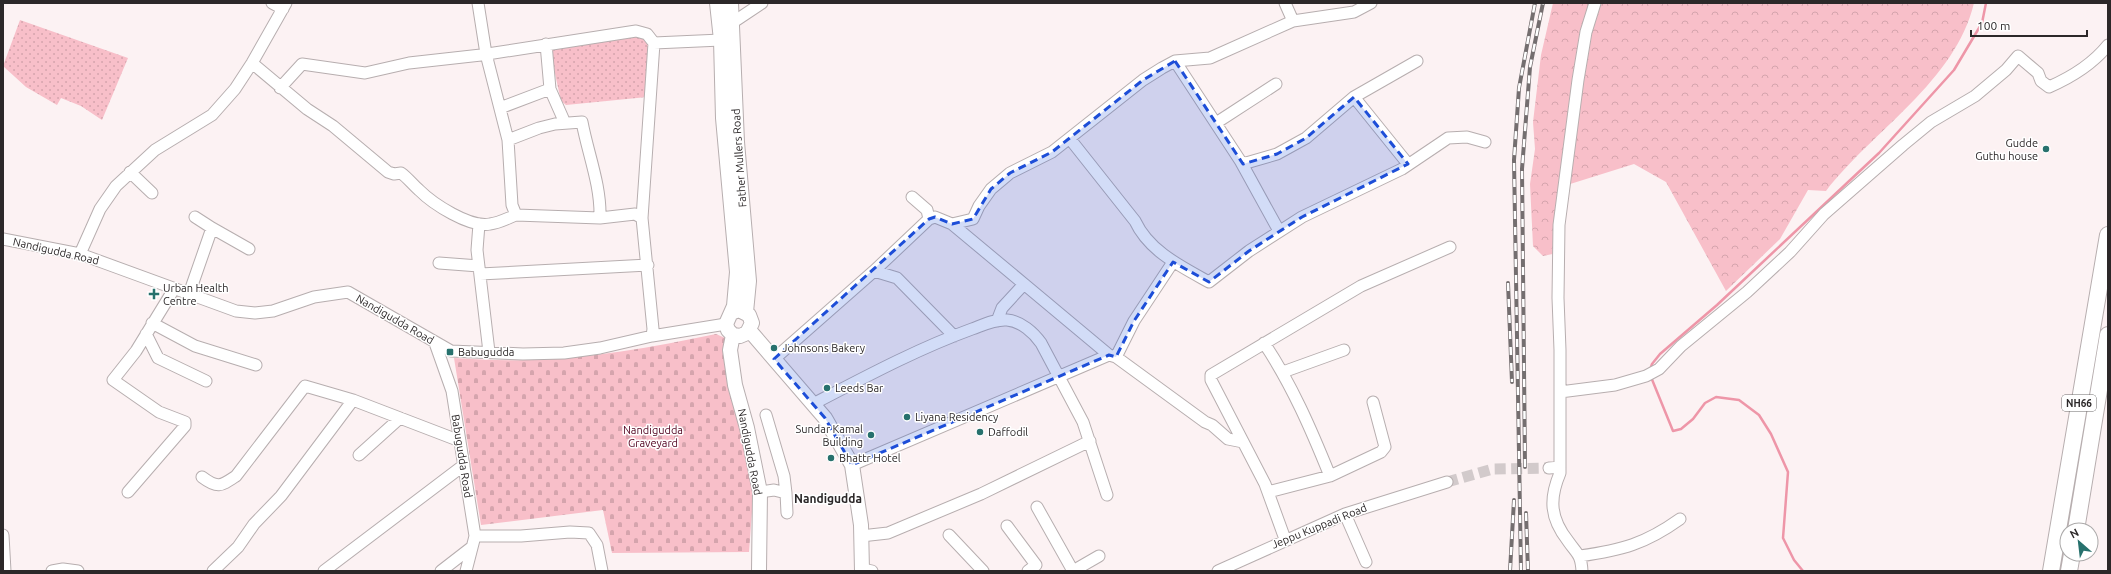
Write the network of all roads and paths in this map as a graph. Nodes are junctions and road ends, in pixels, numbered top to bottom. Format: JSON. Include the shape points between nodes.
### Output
{"nodes":[{"id":1,"x":272,"y":3,"type":"edge"},
{"id":2,"x":478,"y":3,"type":"edge"},
{"id":3,"x":717,"y":3,"type":"edge"},
{"id":4,"x":731,"y":3,"type":"edge"},
{"id":5,"x":762,"y":3,"type":"edge"},
{"id":6,"x":1285,"y":3,"type":"edge"},
{"id":7,"x":1370,"y":3,"type":"edge"},
{"id":8,"x":1595,"y":3,"type":"edge"},
{"id":9,"x":285,"y":6,"type":"edge"},
{"id":10,"x":1293,"y":21,"type":"junction"},
{"id":11,"x":732,"y":23,"type":"junction"},
{"id":12,"x":721,"y":40,"type":"junction"},
{"id":13,"x":654,"y":43,"type":"junction"},
{"id":14,"x":546,"y":44,"type":"junction"},
{"id":15,"x":2108,"y":45,"type":"edge"},
{"id":16,"x":486,"y":54,"type":"junction"},
{"id":17,"x":1175,"y":61,"type":"junction"},
{"id":18,"x":1418,"y":61,"type":"dead end"},
{"id":19,"x":252,"y":63,"type":"junction"},
{"id":20,"x":1276,"y":84,"type":"dead end"},
{"id":21,"x":280,"y":88,"type":"junction"},
{"id":22,"x":550,"y":89,"type":"junction"},
{"id":23,"x":1354,"y":97,"type":"junction"},
{"id":24,"x":500,"y":108,"type":"junction"},
{"id":25,"x":1216,"y":122,"type":"junction"},
{"id":26,"x":565,"y":123,"type":"junction"},
{"id":27,"x":1070,"y":139,"type":"junction"},
{"id":28,"x":508,"y":140,"type":"junction"},
{"id":29,"x":1485,"y":142,"type":"dead end"},
{"id":30,"x":1242,"y":162,"type":"junction"},
{"id":31,"x":1408,"y":164,"type":"junction"},
{"id":32,"x":130,"y":172,"type":"junction"},
{"id":33,"x":152,"y":193,"type":"dead end"},
{"id":34,"x":912,"y":197,"type":"dead end"},
{"id":35,"x":516,"y":215,"type":"junction"},
{"id":36,"x":195,"y":217,"type":"dead end"},
{"id":37,"x":600,"y":218,"type":"junction"},
{"id":38,"x":642,"y":218,"type":"junction"},
{"id":39,"x":929,"y":219,"type":"junction"},
{"id":40,"x":479,"y":224,"type":"junction"},
{"id":41,"x":952,"y":224,"type":"junction"},
{"id":42,"x":212,"y":228,"type":"junction"},
{"id":43,"x":1279,"y":232,"type":"junction"},
{"id":44,"x":2105,"y":232,"type":"edge"},
{"id":45,"x":3,"y":239,"type":"edge"},
{"id":46,"x":1450,"y":247,"type":"dead end"},
{"id":47,"x":249,"y":249,"type":"dead end"},
{"id":48,"x":80,"y":254,"type":"junction"},
{"id":49,"x":1173,"y":262,"type":"junction"},
{"id":50,"x":439,"y":263,"type":"dead end"},
{"id":51,"x":648,"y":265,"type":"junction"},
{"id":52,"x":480,"y":270,"type":"junction"},
{"id":53,"x":874,"y":271,"type":"junction"},
{"id":54,"x":1024,"y":284,"type":"junction"},
{"id":55,"x":174,"y":289,"type":"junction"},
{"id":56,"x":189,"y":294,"type":"junction"},
{"id":57,"x":746,"y":312,"type":"junction"},
{"id":58,"x":997,"y":321,"type":"junction"},
{"id":59,"x":152,"y":323,"type":"junction"},
{"id":60,"x":730,"y":324,"type":"junction"},
{"id":61,"x":750,"y":331,"type":"junction"},
{"id":62,"x":146,"y":334,"type":"junction"},
{"id":63,"x":2108,"y":335,"type":"edge"},
{"id":64,"x":652,"y":336,"type":"junction"},
{"id":65,"x":954,"y":336,"type":"junction"},
{"id":66,"x":435,"y":343,"type":"junction"},
{"id":67,"x":1264,"y":343,"type":"junction"},
{"id":68,"x":1344,"y":350,"type":"dead end"},
{"id":69,"x":489,"y":352,"type":"junction"},
{"id":70,"x":1113,"y":356,"type":"junction"},
{"id":71,"x":774,"y":359,"type":"junction"},
{"id":72,"x":256,"y":365,"type":"dead end"},
{"id":73,"x":1283,"y":372,"type":"junction"},
{"id":74,"x":1058,"y":376,"type":"junction"},
{"id":75,"x":206,"y":381,"type":"dead end"},
{"id":76,"x":1560,"y":392,"type":"junction"},
{"id":77,"x":353,"y":400,"type":"junction"},
{"id":78,"x":1373,"y":402,"type":"dead end"},
{"id":79,"x":813,"y":404,"type":"junction"},
{"id":80,"x":766,"y":415,"type":"dead end"},
{"id":81,"x":400,"y":418,"type":"junction"},
{"id":82,"x":460,"y":441,"type":"junction"},
{"id":83,"x":1090,"y":441,"type":"junction"},
{"id":84,"x":1243,"y":442,"type":"junction"},
{"id":85,"x":359,"y":455,"type":"dead end"},
{"id":86,"x":464,"y":465,"type":"junction"},
{"id":87,"x":852,"y":465,"type":"junction"},
{"id":88,"x":1330,"y":476,"type":"junction"},
{"id":89,"x":202,"y":477,"type":"dead end"},
{"id":90,"x":1447,"y":482,"type":"tunnel mouth"},
{"id":91,"x":128,"y":492,"type":"dead end"},
{"id":92,"x":760,"y":492,"type":"junction"},
{"id":93,"x":1268,"y":492,"type":"junction"},
{"id":94,"x":786,"y":493,"type":"junction"},
{"id":95,"x":1107,"y":495,"type":"dead end"},
{"id":96,"x":1037,"y":507,"type":"dead end"},
{"id":97,"x":787,"y":513,"type":"dead end"},
{"id":98,"x":1345,"y":514,"type":"junction"},
{"id":99,"x":1680,"y":519,"type":"dead end"},
{"id":100,"x":2077,"y":522,"type":"edge"},
{"id":101,"x":1007,"y":526,"type":"dead end"},
{"id":102,"x":949,"y":534,"type":"dead end"},
{"id":103,"x":3,"y":535,"type":"edge"},
{"id":104,"x":475,"y":536,"type":"junction"},
{"id":105,"x":861,"y":536,"type":"junction"},
{"id":106,"x":1285,"y":539,"type":"junction"},
{"id":107,"x":472,"y":547,"type":"junction"},
{"id":108,"x":1099,"y":556,"type":"dead end"},
{"id":109,"x":1580,"y":556,"type":"junction"},
{"id":110,"x":1366,"y":562,"type":"dead end"},
{"id":111,"x":865,"y":570,"type":"edge"},
{"id":112,"x":5,"y":571,"type":"edge"},
{"id":113,"x":52,"y":571,"type":"edge"},
{"id":114,"x":74,"y":571,"type":"edge"},
{"id":115,"x":213,"y":571,"type":"edge"},
{"id":116,"x":324,"y":571,"type":"edge"},
{"id":117,"x":441,"y":571,"type":"edge"},
{"id":118,"x":466,"y":571,"type":"edge"},
{"id":119,"x":602,"y":571,"type":"edge"},
{"id":120,"x":759,"y":571,"type":"edge"},
{"id":121,"x":983,"y":571,"type":"edge"},
{"id":122,"x":1028,"y":571,"type":"edge"},
{"id":123,"x":1218,"y":571,"type":"edge"},
{"id":124,"x":1582,"y":571,"type":"edge"},
{"id":125,"x":2051,"y":571,"type":"edge"}],
"edges":[{"from":1,"to":9,"type":"street"},
{"from":2,"to":16,"type":"street"},
{"from":3,"to":12,"type":"main road"},
{"from":4,"to":11,"type":"main road","name":"Father Mullers Road"},
{"from":5,"to":11,"type":"street"},
{"from":6,"to":10,"type":"street"},
{"from":7,"to":10,"type":"street","via":[[1354,12]]},
{"from":8,"to":76,"type":"street","via":[[1586,32],[1578,80],[1559,225]]},
{"from":9,"to":19,"type":"street"},
{"from":10,"to":17,"type":"street","via":[[1210,58]]},
{"from":11,"to":57,"type":"main road","name":"Father Mullers Road","via":[[737,142],[749,281]]},
{"from":12,"to":13,"type":"street"},
{"from":12,"to":60,"type":"main road","via":[[724,118],[737,272],[736,296]]},
{"from":13,"to":14,"type":"street","via":[[647,34],[636,31]]},
{"from":13,"to":38,"type":"street"},
{"from":14,"to":16,"type":"street"},
{"from":14,"to":22,"type":"street"},
{"from":15,"to":76,"type":"street","via":[[2096,59],[2070,78],[2049,87],[2041,81],[2038,73],[2018,56],[2006,70],[1975,96],[1932,122],[1903,145],[1824,214],[1790,252],[1748,292],[1650,374],[1615,385]]},
{"from":16,"to":21,"type":"street","via":[[409,63],[365,73],[302,64]]},
{"from":16,"to":24,"type":"street"},
{"from":17,"to":25,"type":"street"},
{"from":17,"to":27,"type":"street","via":[[1143,80]]},
{"from":18,"to":23,"type":"street"},
{"from":19,"to":21,"type":"street"},
{"from":19,"to":32,"type":"street","via":[[235,89],[212,115],[155,150]]},
{"from":20,"to":25,"type":"street"},
{"from":21,"to":40,"type":"street","via":[[333,126],[388,172],[401,173],[433,202],[473,224]]},
{"from":22,"to":24,"type":"street"},
{"from":22,"to":26,"type":"street"},
{"from":23,"to":30,"type":"street","via":[[1306,138],[1277,154]]},
{"from":23,"to":31,"type":"street"},
{"from":24,"to":28,"type":"street"},
{"from":25,"to":30,"type":"street"},
{"from":26,"to":28,"type":"street","via":[[539,128]]},
{"from":26,"to":37,"type":"street","via":[[582,122],[597,186]]},
{"from":27,"to":41,"type":"street","via":[[1035,162],[1010,173],[991,189],[973,219]]},
{"from":27,"to":49,"type":"street","via":[[1135,221],[1140,232]]},
{"from":28,"to":35,"type":"street","via":[[512,206]]},
{"from":29,"to":31,"type":"street","via":[[1467,137],[1448,138]]},
{"from":30,"to":43,"type":"street"},
{"from":31,"to":43,"type":"street","via":[[1302,217]]},
{"from":32,"to":33,"type":"street"},
{"from":32,"to":48,"type":"street","via":[[116,186],[100,209]]},
{"from":34,"to":39,"type":"street","via":[[927,210]]},
{"from":35,"to":37,"type":"street"},
{"from":35,"to":40,"type":"street","via":[[489,224]]},
{"from":36,"to":42,"type":"street"},
{"from":37,"to":38,"type":"street","via":[[635,214]]},
{"from":38,"to":51,"type":"street"},
{"from":39,"to":41,"type":"street","via":[[935,217]]},
{"from":39,"to":53,"type":"street"},
{"from":40,"to":52,"type":"street","via":[[477,250]]},
{"from":41,"to":54,"type":"street"},
{"from":42,"to":47,"type":"street"},
{"from":42,"to":56,"type":"street"},
{"from":43,"to":49,"type":"street","via":[[1248,251],[1209,282]]},
{"from":44,"to":125,"type":"highway","number":"NH66"},
{"from":45,"to":48,"type":"street","name":"Nandigudda Road"},
{"from":46,"to":67,"type":"street","via":[[1361,286]]},
{"from":48,"to":55,"type":"street","name":"Nandigudda Road"},
{"from":49,"to":70,"type":"street"},
{"from":50,"to":52,"type":"street"},
{"from":51,"to":52,"type":"street"},
{"from":51,"to":64,"type":"street"},
{"from":52,"to":69,"type":"street"},
{"from":53,"to":65,"type":"street","via":[[897,278]]},
{"from":53,"to":71,"type":"street"},
{"from":54,"to":58,"type":"street","via":[[1002,308]]},
{"from":54,"to":70,"type":"street"},
{"from":55,"to":56,"type":"street","name":"Nandigudda Road"},
{"from":55,"to":59,"type":"street"},
{"from":56,"to":66,"type":"street","name":"Nandigudda Road","via":[[236,311],[255,313],[273,312],[314,297],[348,292]]},
{"from":57,"to":60,"type":"main road","via":[[739,310]]},
{"from":57,"to":61,"type":"main road","via":[[752,323]]},
{"from":58,"to":65,"type":"street"},
{"from":58,"to":74,"type":"street","via":[[1008,320],[1034,333]]},
{"from":59,"to":62,"type":"street"},
{"from":59,"to":72,"type":"street","via":[[195,346]]},
{"from":60,"to":61,"type":"main road","via":[[740,336]]},
{"from":60,"to":64,"type":"street","name":"Nandigudda Road"},
{"from":60,"to":92,"type":"main road","name":"Nandigudda Road","via":[[730,350],[735,385]]},
{"from":61,"to":71,"type":"main road"},
{"from":62,"to":75,"type":"street","via":[[158,358]]},
{"from":62,"to":91,"type":"street","via":[[113,381],[160,412],[186,424]]},
{"from":63,"to":100,"type":"highway","number":"NH66"},
{"from":64,"to":69,"type":"street","name":"Nandigudda Road","via":[[564,353]]},
{"from":65,"to":79,"type":"street","via":[[885,366]]},
{"from":66,"to":69,"type":"street","name":"Nandigudda Road","via":[[451,351]]},
{"from":66,"to":82,"type":"street","name":"Babugudda Road","via":[[452,391]]},
{"from":67,"to":73,"type":"street"},
{"from":67,"to":84,"type":"street","via":[[1211,375],[1211,380]]},
{"from":68,"to":73,"type":"street"},
{"from":70,"to":74,"type":"street"},
{"from":70,"to":84,"type":"street","via":[[1205,422],[1212,424],[1228,439]]},
{"from":71,"to":79,"type":"main road"},
{"from":73,"to":88,"type":"street","via":[[1305,415]]},
{"from":74,"to":83,"type":"street","via":[[1084,422]]},
{"from":74,"to":87,"type":"street"},
{"from":76,"to":109,"type":"street","via":[[1555,468],[1560,473],[1552,502],[1560,530]]},
{"from":77,"to":81,"type":"street"},
{"from":77,"to":89,"type":"street","via":[[304,386],[236,476],[222,485],[213,485]]},
{"from":77,"to":115,"type":"street","via":[[281,496],[254,524],[238,547]]},
{"from":78,"to":88,"type":"street","via":[[1385,447],[1381,452]]},
{"from":79,"to":87,"type":"main road"},
{"from":80,"to":94,"type":"street","via":[[784,476]]},
{"from":81,"to":82,"type":"street"},
{"from":81,"to":85,"type":"street"},
{"from":82,"to":86,"type":"street","name":"Babugudda Road"},
{"from":83,"to":95,"type":"street"},
{"from":83,"to":105,"type":"street","via":[[981,494],[888,533]]},
{"from":84,"to":93,"type":"street"},
{"from":86,"to":104,"type":"street","name":"Babugudda Road"},
{"from":86,"to":116,"type":"street"},
{"from":87,"to":105,"type":"main road"},
{"from":88,"to":93,"type":"street"},
{"from":90,"to":98,"type":"street","name":"Jeppu Kuppadi Road"},
{"from":92,"to":94,"type":"street","via":[[774,490]]},
{"from":92,"to":120,"type":"main road","name":"Nandigudda Road"},
{"from":93,"to":106,"type":"street"},
{"from":94,"to":97,"type":"street"},
{"from":96,"to":108,"type":"street","via":[[1073,571]]},
{"from":98,"to":106,"type":"street","name":"Jeppu Kuppadi Road"},
{"from":98,"to":110,"type":"street"},
{"from":99,"to":109,"type":"street","via":[[1644,542],[1623,549]]},
{"from":101,"to":122,"type":"street","via":[[1036,565]]},
{"from":102,"to":121,"type":"street"},
{"from":103,"to":112,"type":"street"},
{"from":104,"to":107,"type":"street","name":"Babugudda Road"},
{"from":104,"to":119,"type":"street","via":[[590,533],[597,545]]},
{"from":105,"to":111,"type":"main road"},
{"from":106,"to":123,"type":"street","name":"Jeppu Kuppadi Road"},
{"from":107,"to":117,"type":"street"},
{"from":107,"to":118,"type":"street","name":"Babugudda Road"},
{"from":109,"to":124,"type":"street"},
{"from":113,"to":114,"type":"street"}]}
